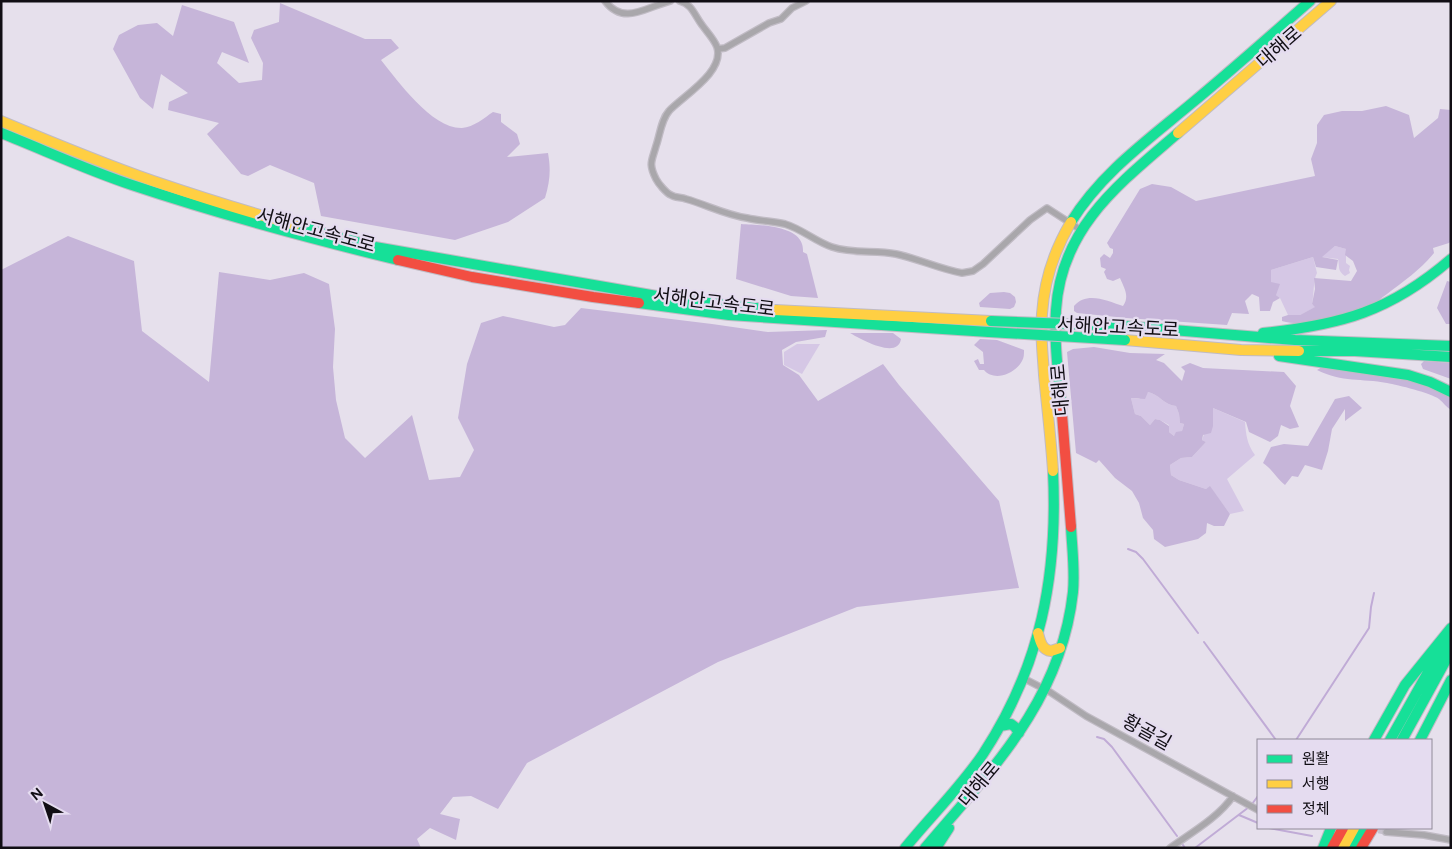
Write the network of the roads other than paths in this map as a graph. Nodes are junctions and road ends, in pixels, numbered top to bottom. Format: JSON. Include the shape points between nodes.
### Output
{"nodes":[{"id":1,"x":605,"y":1,"type":"edge"},
{"id":2,"x":680,"y":1,"type":"edge"},
{"id":3,"x":806,"y":1,"type":"edge"},
{"id":4,"x":1310,"y":1,"type":"edge"},
{"id":5,"x":1331,"y":1,"type":"edge"},
{"id":6,"x":667,"y":2,"type":"edge"},
{"id":7,"x":718,"y":49,"type":"junction"},
{"id":8,"x":1,"y":121,"type":"edge"},
{"id":9,"x":1,"y":133,"type":"edge"},
{"id":10,"x":1071,"y":223,"type":"junction"},
{"id":11,"x":1081,"y":230,"type":"junction"},
{"id":12,"x":1451,"y":259,"type":"edge"},
{"id":13,"x":1240,"y":335,"type":"junction"},
{"id":14,"x":1451,"y":346,"type":"edge"},
{"id":15,"x":1241,"y":350,"type":"junction"},
{"id":16,"x":1451,"y":357,"type":"edge"},
{"id":17,"x":1451,"y":392,"type":"edge"},
{"id":18,"x":1451,"y":628,"type":"edge"},
{"id":19,"x":1038,"y":632,"type":"junction"},
{"id":20,"x":1451,"y":635,"type":"edge"},
{"id":21,"x":1060,"y":648,"type":"junction"},
{"id":22,"x":1451,"y":651,"type":"edge"},
{"id":23,"x":1451,"y":665,"type":"edge"},
{"id":24,"x":1023,"y":678,"type":"junction"},
{"id":25,"x":1451,"y":680,"type":"edge"},
{"id":26,"x":1044,"y":689,"type":"junction"},
{"id":27,"x":1000,"y":726,"type":"junction"},
{"id":28,"x":1019,"y":734,"type":"junction"},
{"id":29,"x":1375,"y":739,"type":"edge"},
{"id":30,"x":1391,"y":739,"type":"edge"},
{"id":31,"x":1403,"y":739,"type":"edge"},
{"id":32,"x":1411,"y":739,"type":"edge"},
{"id":33,"x":1421,"y":739,"type":"edge"},
{"id":34,"x":975,"y":790,"type":"junction"},
{"id":35,"x":1233,"y":796,"type":"junction"},
{"id":36,"x":1256,"y":809,"type":"edge"},
{"id":37,"x":1331,"y":829,"type":"edge"},
{"id":38,"x":1342,"y":829,"type":"edge"},
{"id":39,"x":1353,"y":829,"type":"edge"},
{"id":40,"x":1361,"y":829,"type":"edge"},
{"id":41,"x":1372,"y":829,"type":"edge"},
{"id":42,"x":1386,"y":832,"type":"dead end"},
{"id":43,"x":1451,"y":840,"type":"edge"},
{"id":44,"x":905,"y":848,"type":"edge"},
{"id":45,"x":925,"y":848,"type":"edge"},
{"id":46,"x":936,"y":848,"type":"edge"},
{"id":47,"x":1170,"y":848,"type":"edge"},
{"id":48,"x":1323,"y":848,"type":"edge"},
{"id":49,"x":1332,"y":848,"type":"edge"},
{"id":50,"x":1342,"y":848,"type":"edge"},
{"id":51,"x":1351,"y":848,"type":"edge"},
{"id":52,"x":1360,"y":848,"type":"edge"}],
"edges":[{"from":1,"to":6,"type":"street","via":[[623,14]]},
{"from":2,"to":7,"type":"street","via":[[692,8]]},
{"from":3,"to":7,"type":"street","via":[[781,19]]},
{"from":4,"to":10,"type":"highway","name":"대해로","via":[[1113,170],[1091,193]]},
{"from":5,"to":11,"type":"highway","name":"대해로","via":[[1124,179],[1098,205]]},
{"from":7,"to":10,"type":"street","via":[[717,60],[705,80],[668,112],[651,160],[657,181],[671,195],[729,214],[792,226],[831,247],[896,254],[962,273],[983,264],[1047,208]]},
{"from":8,"to":13,"type":"highway","name":"서해안고속도로","bridge":true,"via":[[153,181],[375,247],[674,299],[760,309],[1124,326]]},
{"from":9,"to":15,"type":"highway","name":"서해안고속도로","bridge":true,"via":[[130,184],[224,214],[315,240],[472,277],[728,316]]},
{"from":10,"to":11,"type":"street"},
{"from":10,"to":19,"type":"highway","name":"대해로","via":[[1048,280],[1042,312],[1054,523],[1049,584]]},
{"from":11,"to":21,"type":"highway","name":"대해로","via":[[1059,285],[1056,314],[1073,569],[1072,600]]},
{"from":12,"to":13,"type":"highway","via":[[1426,280],[1376,309],[1324,325]]},
{"from":13,"to":14,"type":"highway","name":"서해안고속도로"},
{"from":15,"to":16,"type":"highway","name":"서해안고속도로","via":[[1347,351]]},
{"from":15,"to":17,"type":"highway","via":[[1408,375]]},
{"from":18,"to":29,"type":"highway","via":[[1405,685]]},
{"from":19,"to":21,"type":"highway","via":[[1044,648],[1054,652]]},
{"from":19,"to":24,"type":"highway","name":"대해로"},
{"from":20,"to":30,"type":"highway"},
{"from":21,"to":26,"type":"highway","name":"대해로"},
{"from":22,"to":31,"type":"highway"},
{"from":23,"to":32,"type":"highway"},
{"from":24,"to":26,"type":"street","name":"황골길"},
{"from":24,"to":27,"type":"highway","name":"대해로"},
{"from":25,"to":33,"type":"highway"},
{"from":26,"to":28,"type":"highway","name":"대해로"},
{"from":26,"to":35,"type":"street","name":"황골길","via":[[1086,716]]},
{"from":27,"to":28,"type":"highway","via":[[1012,724]]},
{"from":27,"to":44,"type":"highway","name":"대해로","via":[[966,776]]},
{"from":28,"to":34,"type":"highway","name":"대해로"},
{"from":34,"to":45,"type":"highway","name":"대해로"},
{"from":34,"to":46,"type":"highway"},
{"from":35,"to":36,"type":"street","name":"황골길"},
{"from":35,"to":47,"type":"street","via":[[1227,806]]},
{"from":37,"to":48,"type":"highway"},
{"from":38,"to":49,"type":"highway"},
{"from":39,"to":50,"type":"highway"},
{"from":40,"to":51,"type":"highway"},
{"from":41,"to":52,"type":"highway"},
{"from":42,"to":43,"type":"street"}]}
